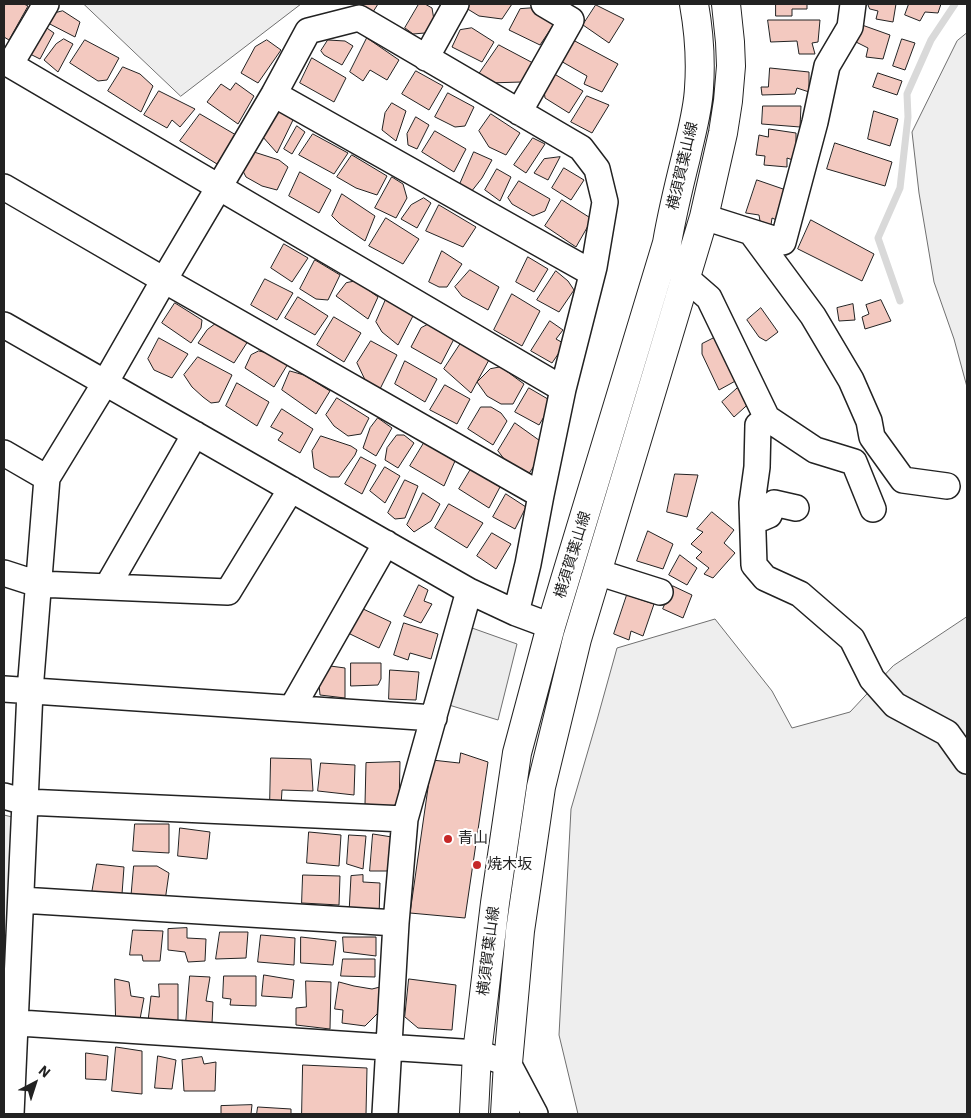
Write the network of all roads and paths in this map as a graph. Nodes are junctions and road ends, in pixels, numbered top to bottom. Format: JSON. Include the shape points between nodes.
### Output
{"nodes":[{"id":1,"x":46,"y":4,"type":"edge"},
{"id":2,"x":456,"y":4,"type":"edge"},
{"id":3,"x":544,"y":4,"type":"edge"},
{"id":4,"x":694,"y":4,"type":"edge"},
{"id":5,"x":726,"y":4,"type":"edge"},
{"id":6,"x":853,"y":4,"type":"edge"},
{"id":7,"x":426,"y":58,"type":"junction"},
{"id":8,"x":7,"y":63,"type":"edge"},
{"id":9,"x":274,"y":94,"type":"junction"},
{"id":10,"x":519,"y":112,"type":"junction"},
{"id":11,"x":219,"y":186,"type":"junction"},
{"id":12,"x":4,"y":187,"type":"edge"},
{"id":13,"x":704,"y":217,"type":"junction"},
{"id":14,"x":751,"y":232,"type":"junction"},
{"id":15,"x":592,"y":273,"type":"junction"},
{"id":16,"x":686,"y":278,"type":"junction"},
{"id":17,"x":164,"y":280,"type":"junction"},
{"id":18,"x":4,"y":325,"type":"edge"},
{"id":19,"x":105,"y":383,"type":"junction"},
{"id":20,"x":563,"y":389,"type":"junction"},
{"id":21,"x":767,"y":418,"type":"junction"},
{"id":22,"x":195,"y":434,"type":"junction"},
{"id":23,"x":4,"y":453,"type":"edge"},
{"id":24,"x":47,"y":478,"type":"junction"},
{"id":25,"x":947,"y":486,"type":"dead end"},
{"id":26,"x":291,"y":489,"type":"junction"},
{"id":27,"x":541,"y":495,"type":"junction"},
{"id":28,"x":752,"y":503,"type":"junction"},
{"id":29,"x":796,"y":508,"type":"dead end"},
{"id":30,"x":873,"y":509,"type":"dead end"},
{"id":31,"x":386,"y":543,"type":"junction"},
{"id":32,"x":597,"y":572,"type":"junction"},
{"id":33,"x":4,"y":573,"type":"edge"},
{"id":34,"x":38,"y":584,"type":"junction"},
{"id":35,"x":107,"y":587,"type":"junction"},
{"id":36,"x":469,"y":591,"type":"junction"},
{"id":37,"x":660,"y":592,"type":"dead end"},
{"id":38,"x":516,"y":612,"type":"junction"},
{"id":39,"x":551,"y":626,"type":"junction"},
{"id":40,"x":4,"y":689,"type":"edge"},
{"id":41,"x":30,"y":691,"type":"junction"},
{"id":42,"x":292,"y":708,"type":"junction"},
{"id":43,"x":434,"y":718,"type":"junction"},
{"id":44,"x":967,"y":761,"type":"edge"},
{"id":45,"x":14,"y":799,"type":"edge"},
{"id":46,"x":405,"y":819,"type":"junction"},
{"id":47,"x":21,"y":900,"type":"junction"},
{"id":48,"x":396,"y":922,"type":"junction"},
{"id":49,"x":10,"y":1022,"type":"edge"},
{"id":50,"x":389,"y":1046,"type":"junction"},
{"id":51,"x":477,"y":1053,"type":"junction"},
{"id":52,"x":508,"y":1063,"type":"junction"},
{"id":53,"x":11,"y":1114,"type":"edge"},
{"id":54,"x":385,"y":1114,"type":"edge"},
{"id":55,"x":474,"y":1114,"type":"edge"},
{"id":56,"x":505,"y":1114,"type":"edge"},
{"id":57,"x":535,"y":1114,"type":"edge"}],
"edges":[{"from":1,"to":8,"type":"street"},
{"from":2,"to":7,"type":"street"},
{"from":3,"to":10,"type":"street","via":[[571,20]]},
{"from":4,"to":39,"type":"main road","name":"横須賀葉山線","via":[[700,52],[699,90],[667,243]]},
{"from":5,"to":13,"type":"main road","name":"横須賀葉山線","via":[[731,66],[728,101]]},
{"from":6,"to":14,"type":"street","via":[[850,27],[826,66],[815,122],[783,242]]},
{"from":7,"to":9,"type":"street","via":[[359,18],[308,31]]},
{"from":7,"to":10,"type":"street"},
{"from":8,"to":11,"type":"street"},
{"from":9,"to":11,"type":"street"},
{"from":9,"to":15,"type":"street"},
{"from":10,"to":15,"type":"street","via":[[581,148],[597,169],[605,202]]},
{"from":11,"to":17,"type":"street"},
{"from":11,"to":20,"type":"street"},
{"from":12,"to":17,"type":"street"},
{"from":13,"to":14,"type":"street"},
{"from":13,"to":16,"type":"main road","name":"横須賀葉山線"},
{"from":14,"to":25,"type":"street","via":[[817,324],[851,380],[869,421],[872,437],[903,480]]},
{"from":15,"to":20,"type":"street"},
{"from":16,"to":21,"type":"street","via":[[709,298]]},
{"from":16,"to":32,"type":"main road","name":"横須賀葉山線"},
{"from":17,"to":19,"type":"street"},
{"from":17,"to":27,"type":"street"},
{"from":18,"to":19,"type":"street"},
{"from":19,"to":22,"type":"street"},
{"from":19,"to":24,"type":"street"},
{"from":20,"to":27,"type":"street"},
{"from":21,"to":28,"type":"street","via":[[758,425]]},
{"from":21,"to":30,"type":"street","via":[[815,450],[854,462]]},
{"from":22,"to":26,"type":"street"},
{"from":22,"to":35,"type":"street"},
{"from":23,"to":24,"type":"street"},
{"from":24,"to":34,"type":"street"},
{"from":26,"to":31,"type":"street"},
{"from":26,"to":35,"type":"street","via":[[228,592]]},
{"from":27,"to":38,"type":"street"},
{"from":28,"to":29,"type":"street","via":[[762,518],[769,515],[774,503]]},
{"from":28,"to":44,"type":"street","via":[[754,565],[759,572],[800,594],[852,639],[872,679],[895,705],[947,733]]},
{"from":31,"to":36,"type":"street"},
{"from":31,"to":42,"type":"street"},
{"from":32,"to":37,"type":"street"},
{"from":32,"to":52,"type":"main road","name":"横須賀葉山線","via":[[577,638],[541,787],[520,931]]},
{"from":33,"to":34,"type":"street"},
{"from":34,"to":35,"type":"street"},
{"from":34,"to":41,"type":"street"},
{"from":36,"to":38,"type":"street"},
{"from":36,"to":43,"type":"street"},
{"from":38,"to":39,"type":"street"},
{"from":39,"to":51,"type":"main road","name":"横須賀葉山線","via":[[517,753]]},
{"from":40,"to":41,"type":"street"},
{"from":41,"to":42,"type":"street"},
{"from":41,"to":45,"type":"street"},
{"from":42,"to":43,"type":"street"},
{"from":43,"to":46,"type":"street"},
{"from":45,"to":46,"type":"street"},
{"from":45,"to":47,"type":"street"},
{"from":46,"to":48,"type":"street"},
{"from":47,"to":48,"type":"street"},
{"from":47,"to":49,"type":"street"},
{"from":48,"to":50,"type":"street"},
{"from":49,"to":50,"type":"street"},
{"from":49,"to":53,"type":"street"},
{"from":50,"to":51,"type":"street"},
{"from":50,"to":54,"type":"street"},
{"from":51,"to":52,"type":"street"},
{"from":51,"to":55,"type":"main road","name":"横須賀葉山線"},
{"from":52,"to":56,"type":"main road","name":"横須賀葉山線"},
{"from":52,"to":57,"type":"street"}]}
